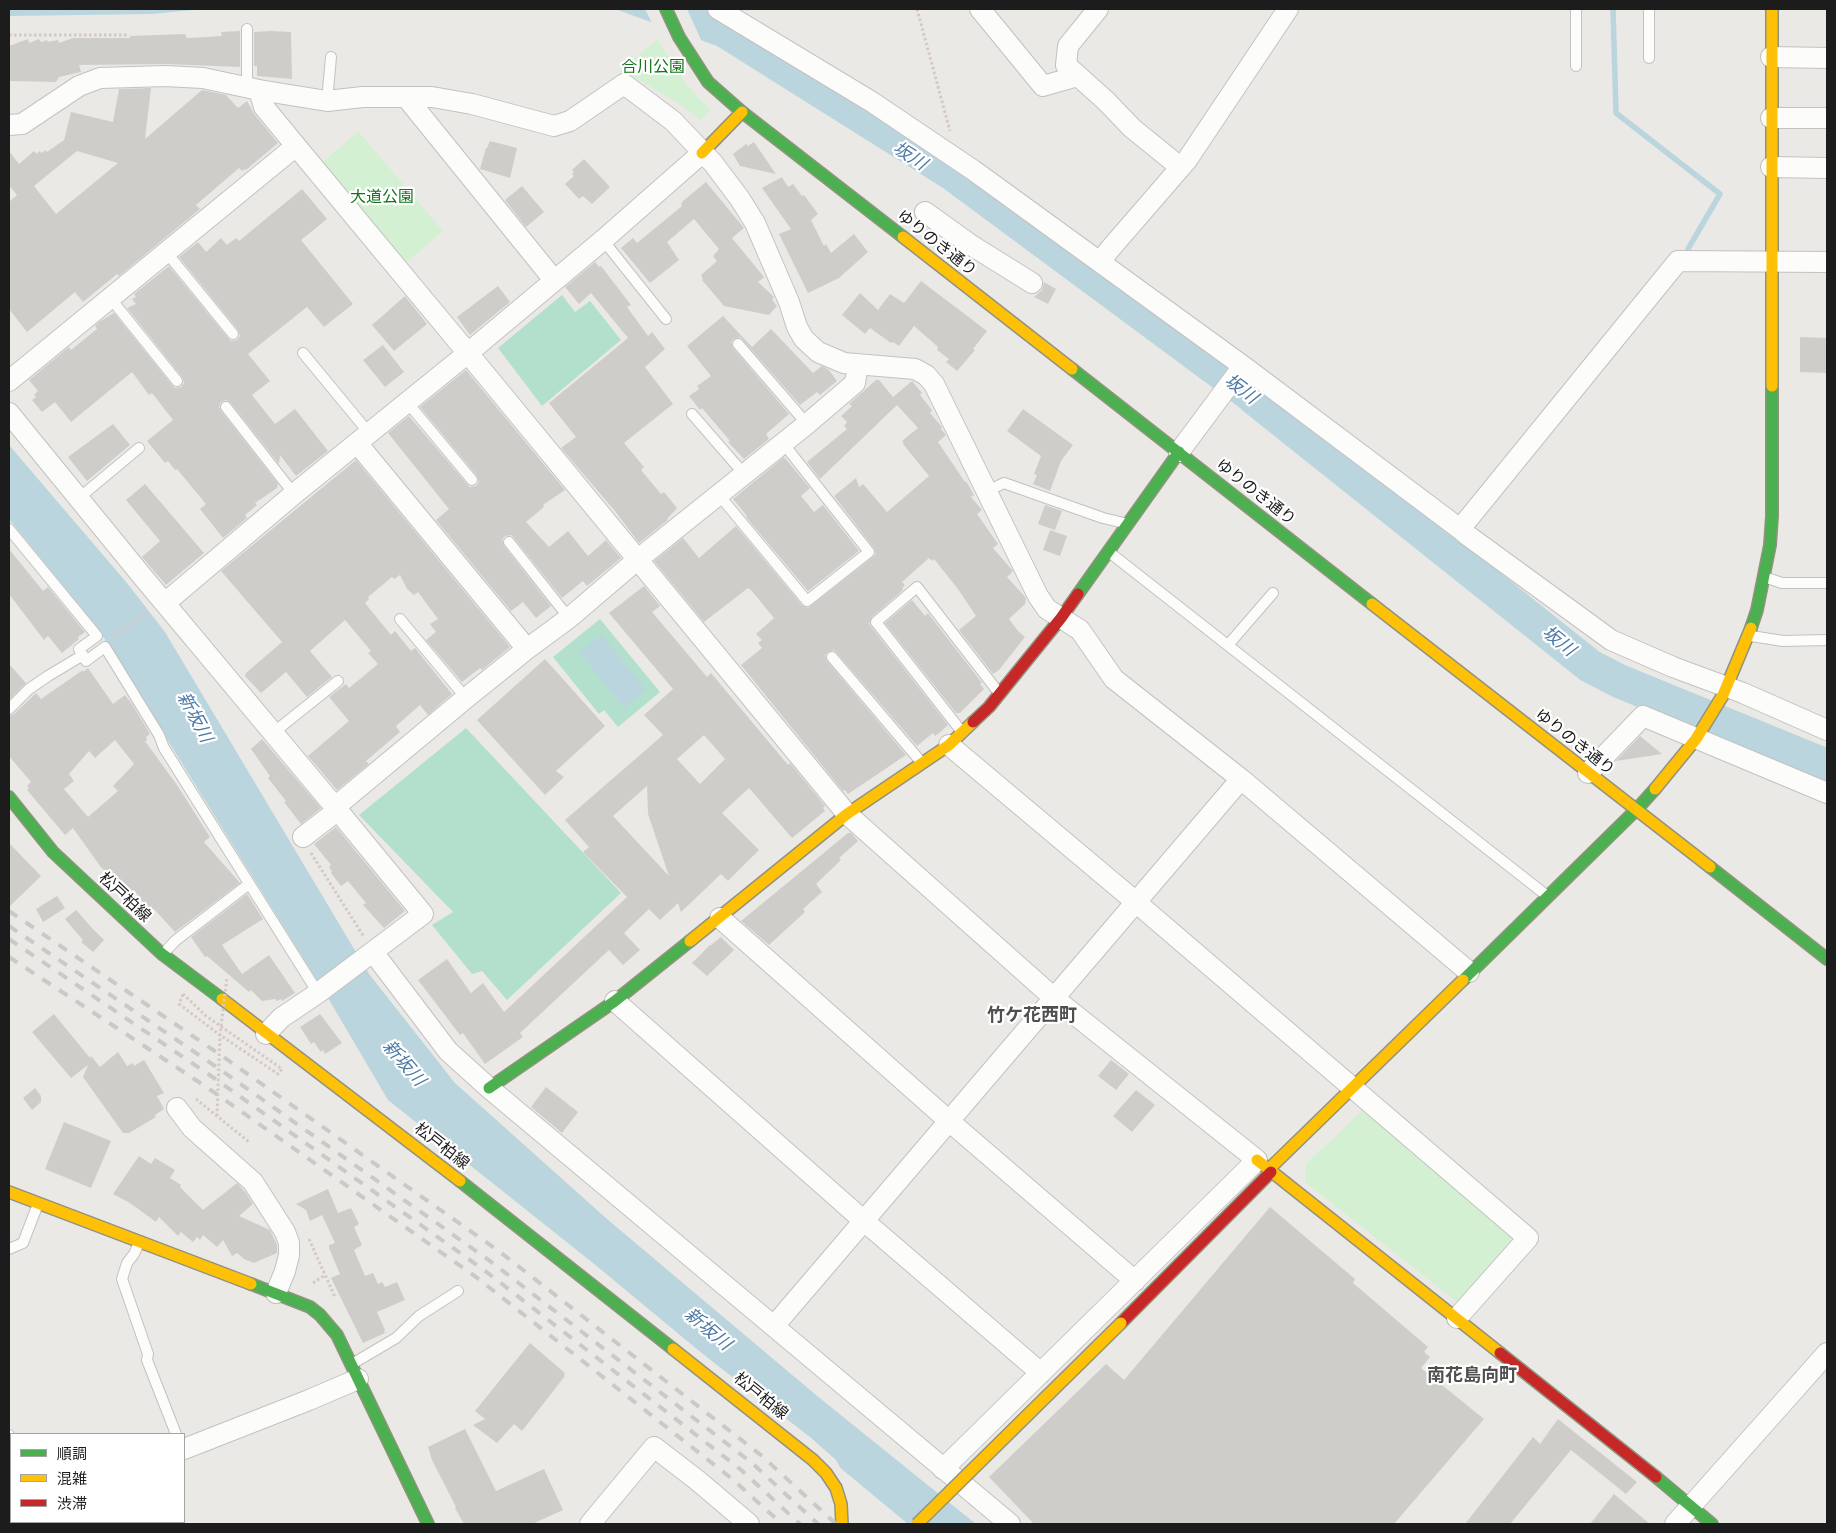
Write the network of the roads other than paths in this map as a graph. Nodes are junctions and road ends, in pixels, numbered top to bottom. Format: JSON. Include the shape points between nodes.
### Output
{"nodes":[{"id":1,"x":666,"y":9,"type":"edge"},
{"id":2,"x":718,"y":9,"type":"edge"},
{"id":3,"x":980,"y":9,"type":"edge"},
{"id":4,"x":1098,"y":9,"type":"edge"},
{"id":5,"x":1288,"y":9,"type":"edge"},
{"id":6,"x":1576,"y":9,"type":"edge"},
{"id":7,"x":1649,"y":9,"type":"edge"},
{"id":8,"x":1772,"y":9,"type":"edge"},
{"id":9,"x":247,"y":30,"type":"dead end"},
{"id":10,"x":331,"y":57,"type":"dead end"},
{"id":11,"x":1771,"y":57,"type":"junction"},
{"id":12,"x":1648,"y":58,"type":"dead end"},
{"id":13,"x":1827,"y":58,"type":"edge"},
{"id":14,"x":1576,"y":66,"type":"dead end"},
{"id":15,"x":1078,"y":76,"type":"junction"},
{"id":16,"x":253,"y":88,"type":"junction"},
{"id":17,"x":406,"y":96,"type":"junction"},
{"id":18,"x":327,"y":101,"type":"junction"},
{"id":19,"x":742,"y":112,"type":"junction"},
{"id":20,"x":1771,"y":118,"type":"junction"},
{"id":21,"x":1827,"y":118,"type":"edge"},
{"id":22,"x":9,"y":125,"type":"edge"},
{"id":23,"x":296,"y":146,"type":"junction"},
{"id":24,"x":702,"y":153,"type":"junction"},
{"id":25,"x":1771,"y":167,"type":"junction"},
{"id":26,"x":1180,"y":168,"type":"junction"},
{"id":27,"x":1827,"y":168,"type":"edge"},
{"id":28,"x":925,"y":212,"type":"dead end"},
{"id":29,"x":603,"y":240,"type":"junction"},
{"id":30,"x":167,"y":253,"type":"junction"},
{"id":31,"x":1100,"y":262,"type":"junction"},
{"id":32,"x":1771,"y":262,"type":"junction"},
{"id":33,"x":1827,"y":262,"type":"edge"},
{"id":34,"x":554,"y":280,"type":"junction"},
{"id":35,"x":1032,"y":283,"type":"dead end"},
{"id":36,"x":111,"y":299,"type":"junction"},
{"id":37,"x":666,"y":319,"type":"dead end"},
{"id":38,"x":233,"y":334,"type":"road end"},
{"id":39,"x":738,"y":344,"type":"dead end"},
{"id":40,"x":303,"y":353,"type":"dead end"},
{"id":41,"x":468,"y":353,"type":"junction"},
{"id":42,"x":858,"y":364,"type":"junction"},
{"id":43,"x":1242,"y":368,"type":"junction"},
{"id":44,"x":9,"y":381,"type":"edge"},
{"id":45,"x":177,"y":381,"type":"road end"},
{"id":46,"x":407,"y":402,"type":"junction"},
{"id":47,"x":226,"y":407,"type":"dead end"},
{"id":48,"x":9,"y":413,"type":"edge"},
{"id":49,"x":692,"y":414,"type":"dead end"},
{"id":50,"x":807,"y":424,"type":"junction"},
{"id":51,"x":363,"y":438,"type":"junction"},
{"id":52,"x":783,"y":443,"type":"junction"},
{"id":53,"x":139,"y":448,"type":"dead end"},
{"id":54,"x":1179,"y":452,"type":"junction"},
{"id":55,"x":744,"y":474,"type":"junction"},
{"id":56,"x":472,"y":480,"type":"dead end"},
{"id":57,"x":985,"y":492,"type":"junction"},
{"id":58,"x":294,"y":494,"type":"junction"},
{"id":59,"x":719,"y":495,"type":"junction"},
{"id":60,"x":79,"y":498,"type":"junction"},
{"id":61,"x":1127,"y":524,"type":"junction"},
{"id":62,"x":9,"y":529,"type":"edge"},
{"id":63,"x":1460,"y":529,"type":"junction"},
{"id":64,"x":509,"y":542,"type":"dead end"},
{"id":65,"x":1108,"y":551,"type":"junction"},
{"id":66,"x":637,"y":560,"type":"junction"},
{"id":67,"x":1764,"y":577,"type":"junction"},
{"id":68,"x":1827,"y":583,"type":"edge"},
{"id":69,"x":1273,"y":593,"type":"dead end"},
{"id":70,"x":160,"y":605,"type":"junction"},
{"id":71,"x":569,"y":618,"type":"junction"},
{"id":72,"x":1061,"y":618,"type":"junction"},
{"id":73,"x":400,"y":619,"type":"dead end"},
{"id":74,"x":1748,"y":636,"type":"junction"},
{"id":75,"x":1827,"y":640,"type":"edge"},
{"id":76,"x":1228,"y":645,"type":"junction"},
{"id":77,"x":527,"y":649,"type":"junction"},
{"id":78,"x":83,"y":655,"type":"junction"},
{"id":79,"x":832,"y":657,"type":"dead end"},
{"id":80,"x":338,"y":681,"type":"dead end"},
{"id":81,"x":1725,"y":691,"type":"junction"},
{"id":82,"x":1000,"y":694,"type":"junction"},
{"id":83,"x":466,"y":698,"type":"junction"},
{"id":84,"x":9,"y":709,"type":"edge"},
{"id":85,"x":1827,"y":730,"type":"edge"},
{"id":86,"x":273,"y":733,"type":"junction"},
{"id":87,"x":1698,"y":737,"type":"junction"},
{"id":88,"x":956,"y":739,"type":"junction"},
{"id":89,"x":922,"y":763,"type":"junction"},
{"id":90,"x":1588,"y":773,"type":"junction"},
{"id":91,"x":1241,"y":779,"type":"junction"},
{"id":92,"x":1827,"y":793,"type":"edge"},
{"id":93,"x":9,"y":797,"type":"edge"},
{"id":94,"x":337,"y":808,"type":"junction"},
{"id":95,"x":1637,"y":809,"type":"junction"},
{"id":96,"x":847,"y":814,"type":"junction"},
{"id":97,"x":303,"y":837,"type":"road end"},
{"id":98,"x":249,"y":884,"type":"junction"},
{"id":99,"x":1547,"y":896,"type":"junction"},
{"id":100,"x":1136,"y":902,"type":"junction"},
{"id":101,"x":720,"y":918,"type":"junction"},
{"id":102,"x":162,"y":954,"type":"junction"},
{"id":103,"x":371,"y":954,"type":"junction"},
{"id":104,"x":1827,"y":959,"type":"edge"},
{"id":105,"x":1470,"y":972,"type":"junction"},
{"id":106,"x":319,"y":992,"type":"junction"},
{"id":107,"x":1054,"y":998,"type":"junction"},
{"id":108,"x":616,"y":1002,"type":"junction"},
{"id":109,"x":266,"y":1034,"type":"junction"},
{"id":110,"x":489,"y":1088,"type":"junction"},
{"id":111,"x":1352,"y":1088,"type":"junction"},
{"id":112,"x":177,"y":1108,"type":"dead end"},
{"id":113,"x":949,"y":1121,"type":"junction"},
{"id":114,"x":1266,"y":1167,"type":"junction"},
{"id":115,"x":9,"y":1192,"type":"edge"},
{"id":116,"x":38,"y":1203,"type":"junction"},
{"id":117,"x":864,"y":1221,"type":"junction"},
{"id":118,"x":139,"y":1242,"type":"junction"},
{"id":119,"x":9,"y":1250,"type":"edge"},
{"id":120,"x":1135,"y":1281,"type":"junction"},
{"id":121,"x":458,"y":1291,"type":"dead end"},
{"id":122,"x":276,"y":1293,"type":"junction"},
{"id":123,"x":1457,"y":1318,"type":"junction"},
{"id":124,"x":774,"y":1326,"type":"junction"},
{"id":125,"x":1827,"y":1353,"type":"edge"},
{"id":126,"x":354,"y":1372,"type":"junction"},
{"id":127,"x":1041,"y":1374,"type":"junction"},
{"id":128,"x":176,"y":1433,"type":"edge"},
{"id":129,"x":185,"y":1449,"type":"edge"},
{"id":130,"x":943,"y":1469,"type":"junction"},
{"id":131,"x":1691,"y":1506,"type":"junction"},
{"id":132,"x":428,"y":1524,"type":"edge"},
{"id":133,"x":590,"y":1524,"type":"edge"},
{"id":134,"x":750,"y":1524,"type":"edge"},
{"id":135,"x":842,"y":1524,"type":"edge"},
{"id":136,"x":916,"y":1524,"type":"edge"},
{"id":137,"x":1010,"y":1524,"type":"edge"},
{"id":138,"x":1674,"y":1524,"type":"edge"},
{"id":139,"x":1712,"y":1524,"type":"edge"}],
"edges":[{"from":1,"to":19,"type":"street","name":"ゆりのき通り","via":[[679,37],[708,82]]},
{"from":2,"to":31,"type":"street","via":[[872,102]]},
{"from":3,"to":15,"type":"street","via":[[1043,86]]},
{"from":4,"to":15,"type":"street","via":[[1068,46],[1066,64]]},
{"from":5,"to":26,"type":"street"},
{"from":6,"to":14,"type":"lane"},
{"from":7,"to":12,"type":"lane"},
{"from":8,"to":11,"type":"street"},
{"from":9,"to":16,"type":"lane"},
{"from":10,"to":18,"type":"lane"},
{"from":11,"to":13,"type":"street"},
{"from":11,"to":20,"type":"street"},
{"from":15,"to":26,"type":"street"},
{"from":16,"to":18,"type":"street"},
{"from":16,"to":22,"type":"street","via":[[203,78],[100,78],[79,86],[22,124]]},
{"from":16,"to":23,"type":"street"},
{"from":17,"to":18,"type":"street"},
{"from":17,"to":24,"type":"street","via":[[472,104],[554,126],[570,121],[624,84],[673,121]]},
{"from":17,"to":34,"type":"street"},
{"from":19,"to":24,"type":"street"},
{"from":19,"to":54,"type":"street","name":"ゆりのき通り"},
{"from":20,"to":21,"type":"street"},
{"from":20,"to":25,"type":"street"},
{"from":23,"to":30,"type":"street"},
{"from":23,"to":41,"type":"street"},
{"from":24,"to":29,"type":"street"},
{"from":24,"to":42,"type":"street","via":[[713,163],[755,223],[804,339],[818,352],[844,363]]},
{"from":25,"to":27,"type":"street"},
{"from":25,"to":32,"type":"street"},
{"from":26,"to":31,"type":"street"},
{"from":28,"to":35,"type":"street"},
{"from":29,"to":34,"type":"street"},
{"from":29,"to":37,"type":"lane"},
{"from":30,"to":36,"type":"street"},
{"from":30,"to":38,"type":"lane"},
{"from":31,"to":43,"type":"street"},
{"from":32,"to":33,"type":"street"},
{"from":32,"to":63,"type":"street","via":[[1678,261]]},
{"from":32,"to":67,"type":"street","via":[[1772,516]]},
{"from":34,"to":41,"type":"street"},
{"from":36,"to":44,"type":"street"},
{"from":36,"to":45,"type":"lane"},
{"from":39,"to":50,"type":"lane"},
{"from":40,"to":51,"type":"lane"},
{"from":41,"to":46,"type":"street"},
{"from":41,"to":66,"type":"street"},
{"from":42,"to":50,"type":"street","via":[[855,383]]},
{"from":42,"to":57,"type":"street","via":[[915,369],[926,375],[934,384]]},
{"from":43,"to":54,"type":"street"},
{"from":43,"to":63,"type":"street"},
{"from":46,"to":51,"type":"street"},
{"from":46,"to":56,"type":"lane"},
{"from":47,"to":58,"type":"lane"},
{"from":48,"to":60,"type":"street"},
{"from":49,"to":55,"type":"lane"},
{"from":50,"to":52,"type":"street"},
{"from":51,"to":58,"type":"street"},
{"from":51,"to":77,"type":"street"},
{"from":52,"to":55,"type":"street"},
{"from":52,"to":59,"type":"lane","via":[[869,552],[808,601]]},
{"from":53,"to":60,"type":"lane"},
{"from":54,"to":61,"type":"street"},
{"from":54,"to":90,"type":"street","name":"ゆりのき通り"},
{"from":55,"to":59,"type":"street"},
{"from":57,"to":61,"type":"lane","via":[[1004,483]]},
{"from":57,"to":72,"type":"street","via":[[1038,596],[1047,609]]},
{"from":58,"to":70,"type":"street"},
{"from":59,"to":66,"type":"street"},
{"from":60,"to":70,"type":"street"},
{"from":61,"to":65,"type":"street"},
{"from":62,"to":78,"type":"lane","via":[[97,636],[79,649]]},
{"from":63,"to":81,"type":"street","via":[[1611,640]]},
{"from":64,"to":71,"type":"lane"},
{"from":65,"to":72,"type":"street"},
{"from":65,"to":76,"type":"lane"},
{"from":66,"to":71,"type":"street"},
{"from":66,"to":96,"type":"street"},
{"from":67,"to":68,"type":"lane","via":[[1782,582]]},
{"from":67,"to":74,"type":"street"},
{"from":69,"to":76,"type":"lane"},
{"from":70,"to":86,"type":"street"},
{"from":71,"to":77,"type":"street"},
{"from":72,"to":82,"type":"street"},
{"from":72,"to":91,"type":"street","via":[[1080,630],[1114,678]]},
{"from":73,"to":83,"type":"lane"},
{"from":74,"to":75,"type":"lane","via":[[1783,641]]},
{"from":74,"to":81,"type":"street"},
{"from":76,"to":99,"type":"lane"},
{"from":77,"to":83,"type":"street"},
{"from":78,"to":84,"type":"lane","via":[[29,689]]},
{"from":78,"to":98,"type":"lane","via":[[86,661],[105,647]]},
{"from":79,"to":89,"type":"lane"},
{"from":80,"to":86,"type":"lane"},
{"from":81,"to":85,"type":"street"},
{"from":81,"to":87,"type":"street"},
{"from":82,"to":88,"type":"street"},
{"from":82,"to":88,"type":"lane","via":[[917,587],[876,622]]},
{"from":83,"to":94,"type":"street"},
{"from":86,"to":94,"type":"street"},
{"from":87,"to":90,"type":"street","via":[[1644,716]]},
{"from":87,"to":92,"type":"street"},
{"from":87,"to":95,"type":"street"},
{"from":88,"to":89,"type":"street"},
{"from":88,"to":100,"type":"street"},
{"from":89,"to":96,"type":"street"},
{"from":90,"to":95,"type":"street","name":"ゆりのき通り"},
{"from":91,"to":100,"type":"street"},
{"from":91,"to":105,"type":"street"},
{"from":93,"to":102,"type":"street","name":"松戸柏線","via":[[53,852]]},
{"from":94,"to":97,"type":"street"},
{"from":94,"to":103,"type":"street","via":[[423,914]]},
{"from":95,"to":99,"type":"street"},
{"from":95,"to":104,"type":"street","name":"ゆりのき通り"},
{"from":96,"to":101,"type":"street"},
{"from":96,"to":107,"type":"street"},
{"from":98,"to":102,"type":"lane"},
{"from":98,"to":106,"type":"lane"},
{"from":99,"to":105,"type":"street"},
{"from":100,"to":107,"type":"street"},
{"from":100,"to":111,"type":"street"},
{"from":101,"to":108,"type":"street"},
{"from":101,"to":113,"type":"street"},
{"from":102,"to":109,"type":"street","name":"松戸柏線"},
{"from":103,"to":106,"type":"street"},
{"from":103,"to":110,"type":"street","via":[[448,1051]]},
{"from":105,"to":111,"type":"street"},
{"from":106,"to":109,"type":"street","via":[[281,1018]]},
{"from":107,"to":113,"type":"street"},
{"from":107,"to":114,"type":"street"},
{"from":108,"to":110,"type":"street"},
{"from":108,"to":117,"type":"street"},
{"from":109,"to":135,"type":"street","name":"松戸柏線","via":[[551,1252],[813,1460],[836,1488]]},
{"from":110,"to":124,"type":"street"},
{"from":111,"to":114,"type":"street"},
{"from":111,"to":123,"type":"street","via":[[1528,1238]]},
{"from":112,"to":122,"type":"street","via":[[192,1128],[252,1182],[279,1222],[289,1243],[289,1255]]},
{"from":113,"to":117,"type":"street"},
{"from":113,"to":120,"type":"street"},
{"from":114,"to":120,"type":"street"},
{"from":114,"to":123,"type":"street"},
{"from":114,"to":136,"type":"street","bridge":true,"via":[[1121,1323]]},
{"from":115,"to":116,"type":"street"},
{"from":116,"to":118,"type":"street"},
{"from":116,"to":119,"type":"lane","via":[[23,1242]]},
{"from":117,"to":124,"type":"street"},
{"from":117,"to":127,"type":"street"},
{"from":118,"to":122,"type":"street"},
{"from":118,"to":128,"type":"lane","via":[[122,1280],[148,1354],[146,1360]]},
{"from":120,"to":127,"type":"street"},
{"from":121,"to":126,"type":"lane","via":[[419,1316]]},
{"from":122,"to":126,"type":"street","via":[[310,1307],[328,1323]]},
{"from":123,"to":131,"type":"street"},
{"from":124,"to":130,"type":"street"},
{"from":125,"to":131,"type":"street"},
{"from":126,"to":129,"type":"street","via":[[309,1400]]},
{"from":126,"to":132,"type":"street"},
{"from":127,"to":130,"type":"street"},
{"from":130,"to":137,"type":"street"},
{"from":131,"to":138,"type":"street"},
{"from":131,"to":139,"type":"street"},
{"from":133,"to":134,"type":"street","via":[[654,1448]]}]}
